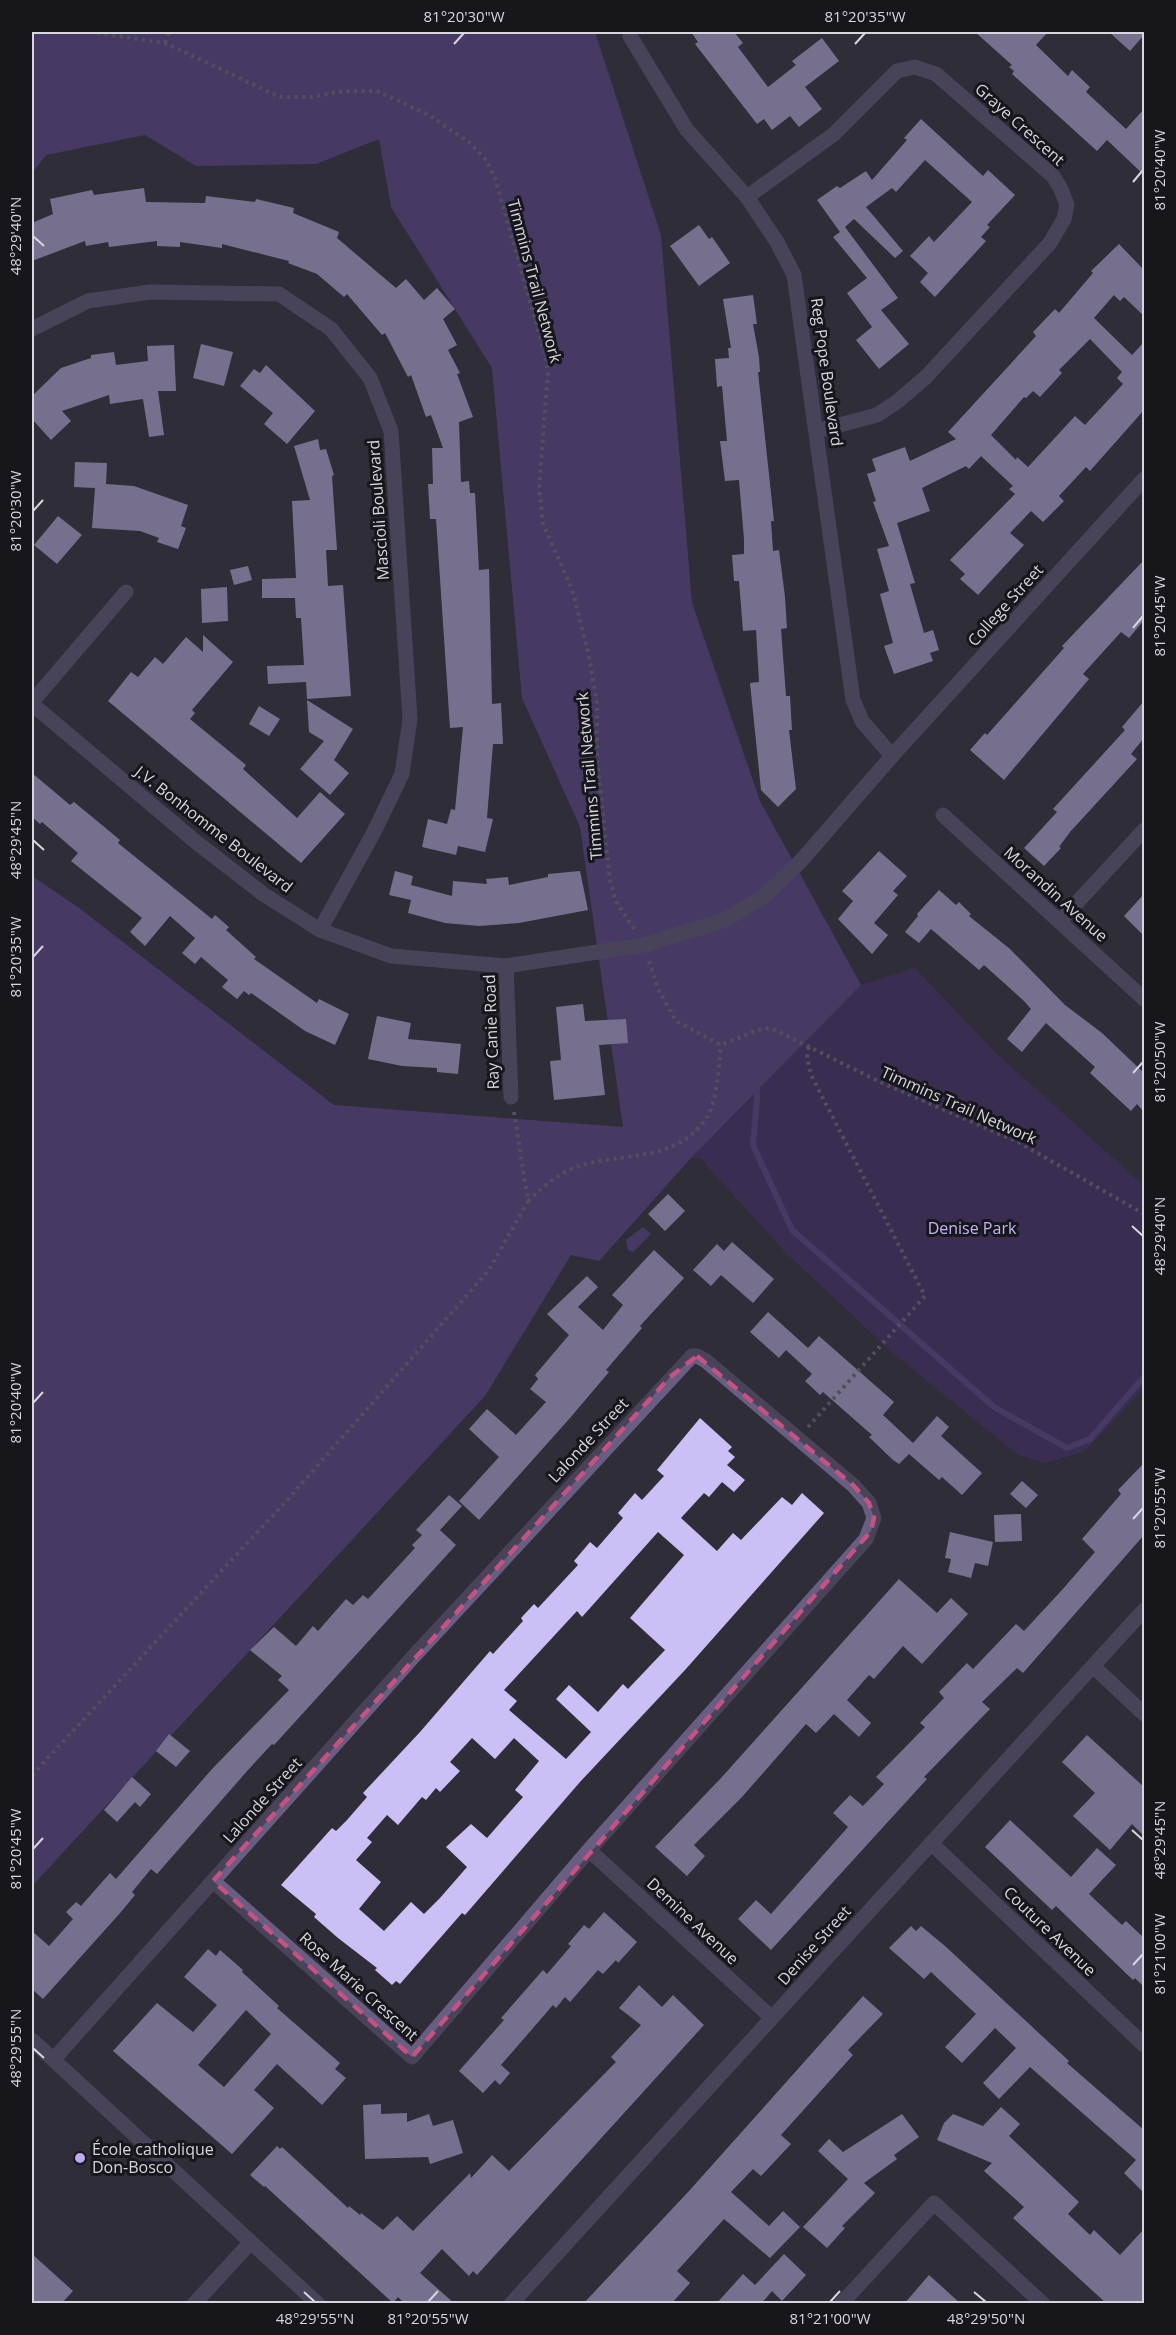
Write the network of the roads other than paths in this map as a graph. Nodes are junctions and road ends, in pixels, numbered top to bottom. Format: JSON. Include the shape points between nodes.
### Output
{"nodes":[{"id":1,"x":630,"y":32,"type":"edge"},
{"id":2,"x":747,"y":197,"type":"junction"},
{"id":3,"x":32,"y":329,"type":"edge"},
{"id":4,"x":817,"y":431,"type":"junction"},
{"id":5,"x":1144,"y":479,"type":"edge"},
{"id":6,"x":126,"y":592,"type":"dead end"},
{"id":7,"x":32,"y":703,"type":"edge"},
{"id":8,"x":892,"y":756,"type":"junction"},
{"id":9,"x":943,"y":815,"type":"dead end"},
{"id":10,"x":1144,"y":830,"type":"edge"},
{"id":11,"x":1060,"y":921,"type":"junction"},
{"id":12,"x":320,"y":930,"type":"junction"},
{"id":13,"x":506,"y":966,"type":"junction"},
{"id":14,"x":1144,"y":999,"type":"edge"},
{"id":15,"x":511,"y":1096,"type":"road end"},
{"id":16,"x":1144,"y":1610,"type":"edge"},
{"id":17,"x":1094,"y":1667,"type":"junction"},
{"id":18,"x":1144,"y":1714,"type":"edge"},
{"id":19,"x":931,"y":1843,"type":"junction"},
{"id":20,"x":589,"y":1850,"type":"junction"},
{"id":21,"x":213,"y":1881,"type":"junction"},
{"id":22,"x":772,"y":2018,"type":"junction"},
{"id":23,"x":32,"y":2040,"type":"edge"},
{"id":24,"x":1144,"y":2045,"type":"edge"},
{"id":25,"x":53,"y":2060,"type":"junction"},
{"id":26,"x":250,"y":2243,"type":"junction"},
{"id":27,"x":194,"y":2304,"type":"edge"},
{"id":28,"x":318,"y":2304,"type":"edge"},
{"id":29,"x":511,"y":2304,"type":"edge"},
{"id":30,"x":841,"y":2304,"type":"edge"},
{"id":31,"x":1043,"y":2304,"type":"edge"}],
"edges":[{"from":1,"to":2,"type":"street","name":"Reg Pope Boulevard","via":[[687,129]]},
{"from":2,"to":4,"type":"street","name":"Reg Pope Boulevard","via":[[794,275]]},
{"from":2,"to":4,"type":"street","name":"Graye Crescent","via":[[834,134],[897,70],[915,67],[936,74],[1006,134],[1053,176],[1065,196],[1064,219],[1050,243],[926,377],[877,415]]},
{"from":3,"to":12,"type":"street","name":"Mascioli Boulevard","via":[[88,301],[150,292],[279,294],[332,329],[370,378],[391,430],[410,719],[402,774]]},
{"from":4,"to":8,"type":"street","name":"Reg Pope Boulevard","via":[[853,700],[862,721]]},
{"from":5,"to":8,"type":"street","name":"College Street"},
{"from":6,"to":7,"type":"street"},
{"from":7,"to":12,"type":"street","name":"J.V. Bonhomme Boulevard","via":[[196,842],[263,894]]},
{"from":8,"to":13,"type":"street","name":"J.V. Bonhomme Boulevard","via":[[800,862],[763,897],[725,920],[644,945]]},
{"from":9,"to":11,"type":"street","name":"Morandin Avenue"},
{"from":10,"to":11,"type":"street"},
{"from":11,"to":14,"type":"street","name":"Morandin Avenue"},
{"from":12,"to":13,"type":"street","name":"J.V. Bonhomme Boulevard","via":[[391,956]]},
{"from":13,"to":15,"type":"street","name":"Ray Canie Road"},
{"from":16,"to":17,"type":"street","name":"Denise Street"},
{"from":17,"to":18,"type":"street"},
{"from":17,"to":19,"type":"street","name":"Denise Street"},
{"from":19,"to":22,"type":"street","name":"Denise Street"},
{"from":19,"to":24,"type":"street","name":"Couture Avenue"},
{"from":20,"to":21,"type":"street","name":"Rose Marie Crescent","via":[[412,2057]]},
{"from":20,"to":21,"type":"street","name":"Lalonde Street","via":[[871,1531],[874,1518],[854,1486],[706,1361],[692,1356],[413,1657]]},
{"from":20,"to":22,"type":"street","name":"Demine Avenue"},
{"from":21,"to":25,"type":"street","name":"Lalonde Street"},
{"from":22,"to":29,"type":"street","name":"Denise Street"},
{"from":23,"to":25,"type":"street"},
{"from":25,"to":26,"type":"street"},
{"from":26,"to":27,"type":"street"},
{"from":26,"to":28,"type":"street"},
{"from":30,"to":31,"type":"street","via":[[934,2204]]}]}
